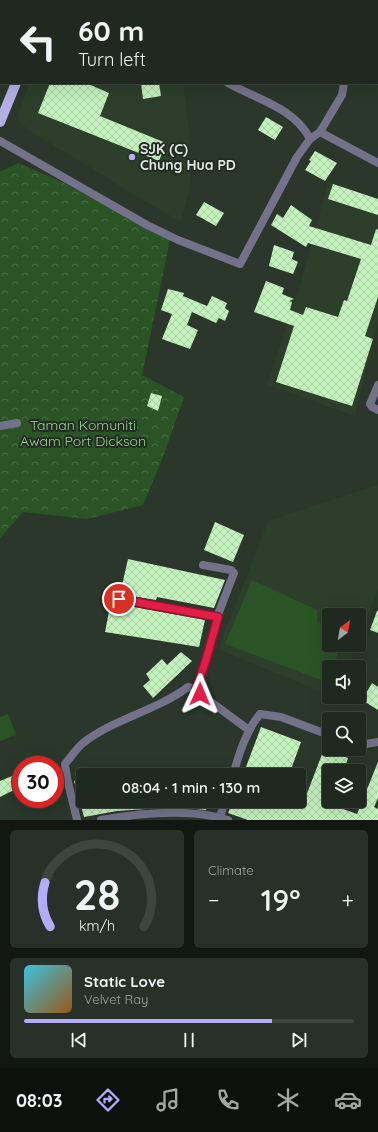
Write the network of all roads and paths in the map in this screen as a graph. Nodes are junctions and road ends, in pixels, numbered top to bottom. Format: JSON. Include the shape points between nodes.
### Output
{"nodes":[{"id":1,"x":16,"y":84,"type":"edge"},
{"id":2,"x":230,"y":84,"type":"edge"},
{"id":3,"x":344,"y":84,"type":"edge"},
{"id":4,"x":0,"y":122,"type":"edge"},
{"id":5,"x":320,"y":132,"type":"junction"},
{"id":6,"x":310,"y":139,"type":"junction"},
{"id":7,"x":0,"y":141,"type":"edge"},
{"id":8,"x":378,"y":163,"type":"edge"},
{"id":9,"x":378,"y":385,"type":"edge"},
{"id":10,"x":378,"y":410,"type":"edge"},
{"id":11,"x":17,"y":423,"type":"dead end"},
{"id":12,"x":0,"y":426,"type":"edge"},
{"id":13,"x":203,"y":565,"type":"dead end"},
{"id":14,"x":119,"y":599,"type":"dead end"},
{"id":15,"x":218,"y":617,"type":"junction"},
{"id":16,"x":196,"y":689,"type":"junction"},
{"id":17,"x":249,"y":730,"type":"junction"},
{"id":18,"x":322,"y":732,"type":"edge"},
{"id":19,"x":378,"y":742,"type":"edge"},
{"id":20,"x":366,"y":744,"type":"edge"},
{"id":21,"x":235,"y":768,"type":"edge"},
{"id":22,"x":223,"y":808,"type":"edge"},
{"id":23,"x":220,"y":817,"type":"junction"},
{"id":24,"x":77,"y":820,"type":"edge"},
{"id":25,"x":101,"y":820,"type":"edge"},
{"id":26,"x":228,"y":820,"type":"edge"}],
"edges":[{"from":1,"to":4,"type":"main road"},
{"from":2,"to":6,"type":"street","via":[[290,114]]},
{"from":3,"to":5,"type":"street","via":[[342,95]]},
{"from":5,"to":6,"type":"street"},
{"from":5,"to":8,"type":"street"},
{"from":6,"to":7,"type":"street","via":[[297,157],[240,264],[147,225]]},
{"from":9,"to":10,"type":"street","via":[[370,404]]},
{"from":11,"to":12,"type":"street"},
{"from":13,"to":15,"type":"street","via":[[231,570],[234,573]]},
{"from":14,"to":15,"type":"street"},
{"from":15,"to":16,"type":"street"},
{"from":16,"to":17,"type":"street"},
{"from":16,"to":24,"type":"street","via":[[188,687],[157,706],[102,730],[82,744],[65,764]]},
{"from":17,"to":18,"type":"street","via":[[260,714],[270,714]]},
{"from":17,"to":21,"type":"street"},
{"from":19,"to":20,"type":"street"},
{"from":22,"to":23,"type":"street"},
{"from":23,"to":25,"type":"street","via":[[156,813]]},
{"from":23,"to":26,"type":"street"}]}
